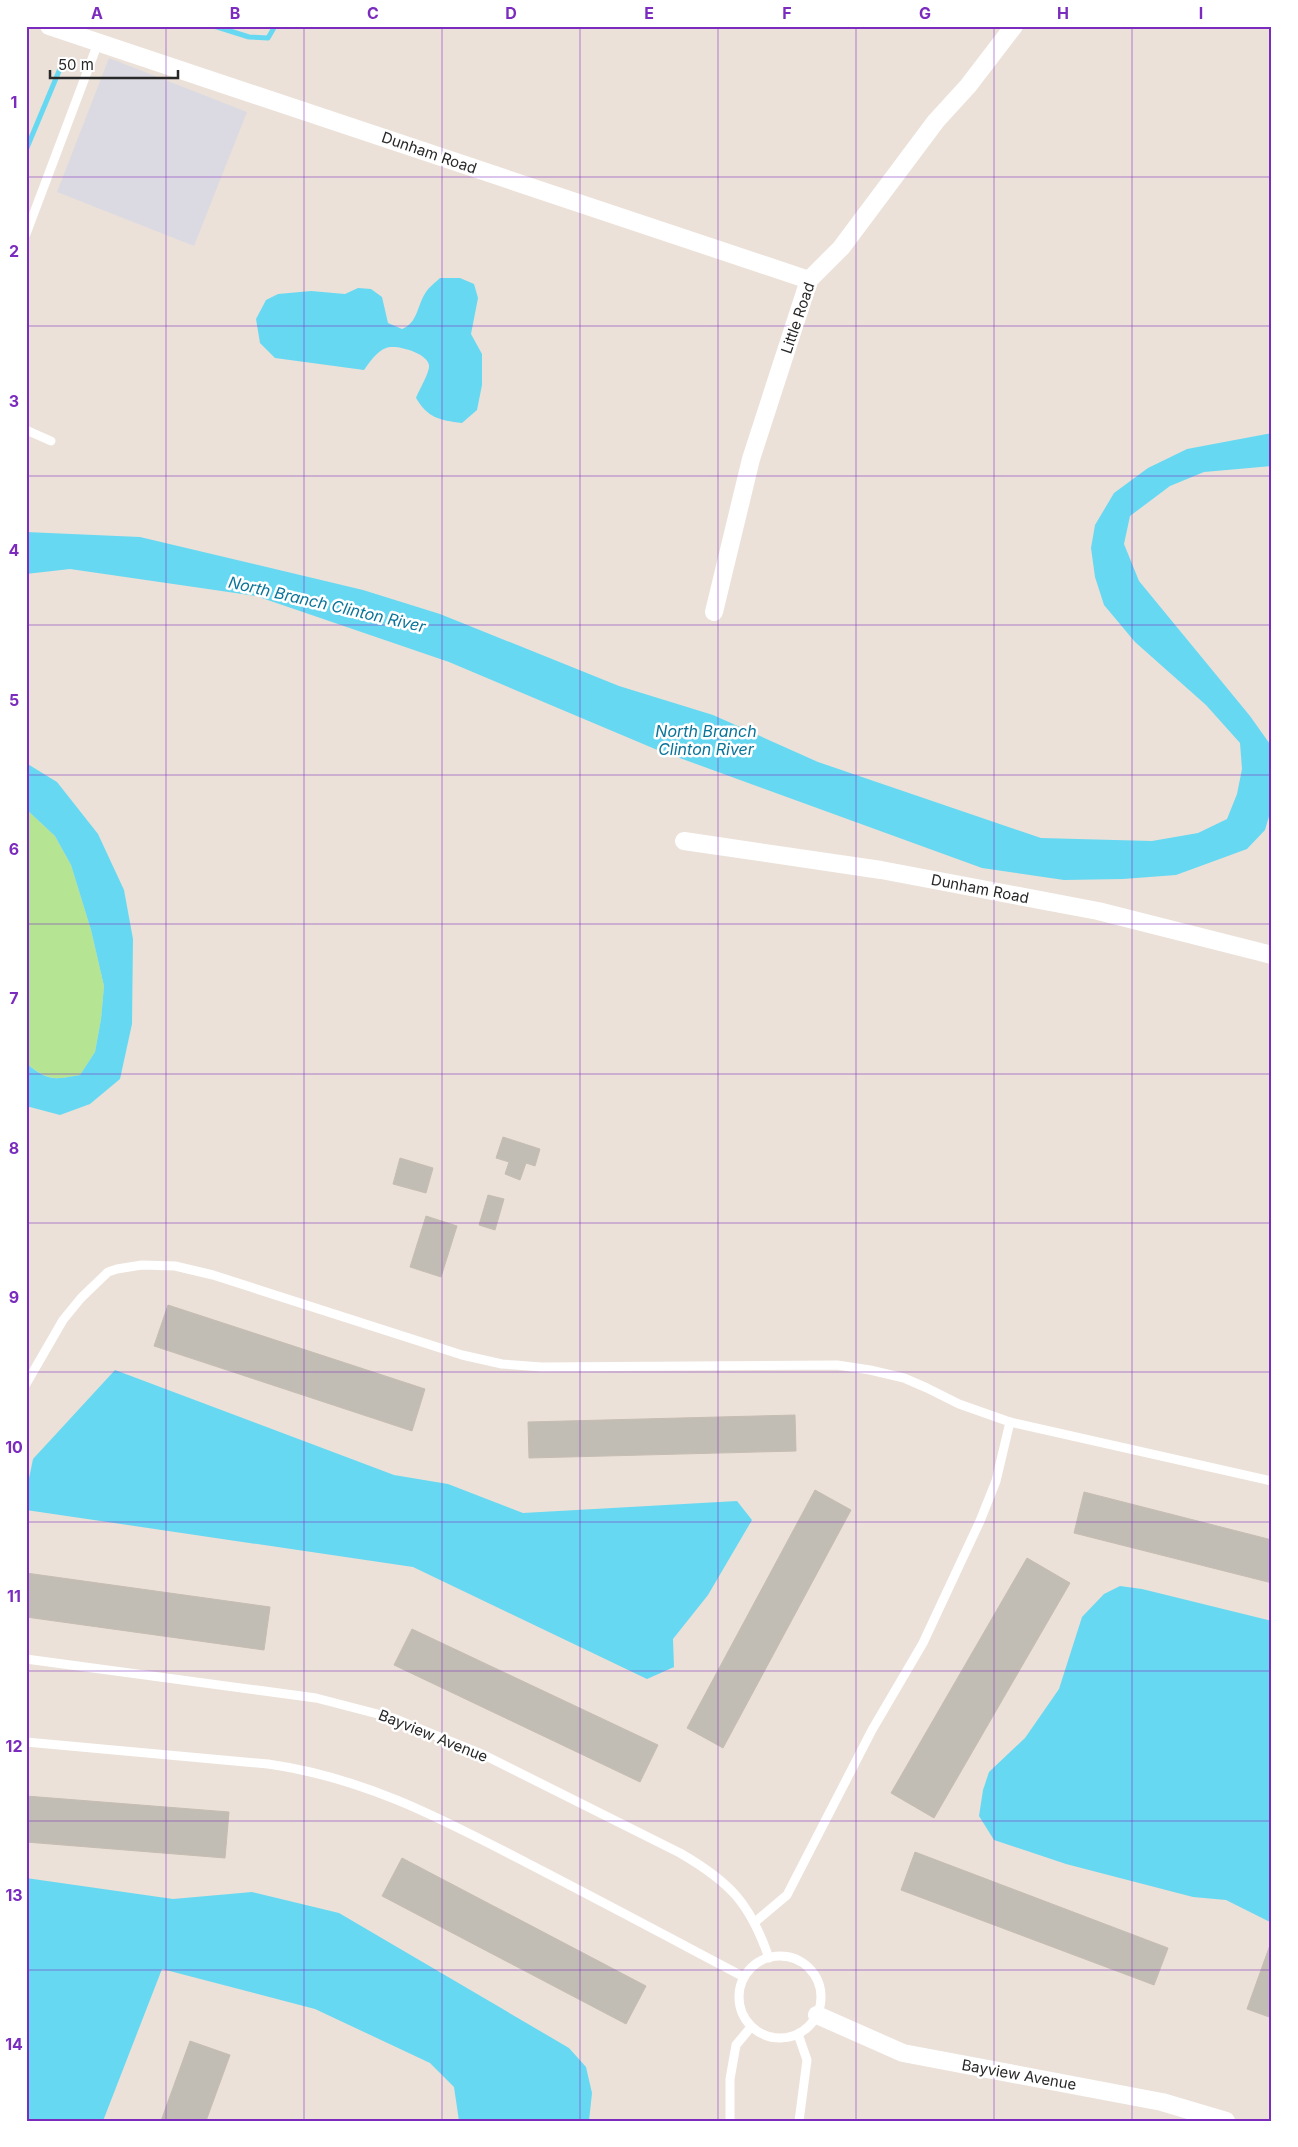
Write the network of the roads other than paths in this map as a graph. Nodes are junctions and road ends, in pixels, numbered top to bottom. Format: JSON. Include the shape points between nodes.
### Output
{"nodes":[{"id":1,"x":49,"y":26,"type":"edge"},
{"id":2,"x":1014,"y":26,"type":"edge"},
{"id":3,"x":98,"y":43,"type":"junction"},
{"id":4,"x":26,"y":234,"type":"edge"},
{"id":5,"x":809,"y":280,"type":"junction"},
{"id":6,"x":26,"y":430,"type":"edge"},
{"id":7,"x":51,"y":441,"type":"dead end"},
{"id":8,"x":714,"y":612,"type":"dead end"},
{"id":9,"x":684,"y":840,"type":"dead end"},
{"id":10,"x":1272,"y":955,"type":"edge"},
{"id":11,"x":26,"y":1384,"type":"edge"},
{"id":12,"x":1010,"y":1422,"type":"junction"},
{"id":13,"x":1272,"y":1481,"type":"edge"},
{"id":14,"x":26,"y":1659,"type":"edge"},
{"id":15,"x":26,"y":1742,"type":"edge"},
{"id":16,"x":755,"y":1922,"type":"junction"},
{"id":17,"x":768,"y":1958,"type":"junction"},
{"id":18,"x":744,"y":1977,"type":"junction"},
{"id":19,"x":817,"y":2015,"type":"junction"},
{"id":20,"x":752,"y":2027,"type":"junction"},
{"id":21,"x":798,"y":2034,"type":"junction"},
{"id":22,"x":730,"y":2121,"type":"edge"},
{"id":23,"x":800,"y":2121,"type":"edge"},
{"id":24,"x":1226,"y":2121,"type":"edge"}],
"edges":[{"from":1,"to":3,"type":"street","name":"Dunham Road"},
{"from":2,"to":5,"type":"street","name":"Little Road","via":[[968,86],[936,121],[841,248]]},
{"from":3,"to":4,"type":"lane"},
{"from":3,"to":5,"type":"street","name":"Dunham Road"},
{"from":5,"to":8,"type":"street","name":"Little Road","via":[[751,459]]},
{"from":6,"to":7,"type":"lane"},
{"from":9,"to":10,"type":"street","name":"Dunham Road","via":[[881,870],[1098,911]]},
{"from":11,"to":12,"type":"lane","via":[[71,1310],[108,1272],[129,1266],[159,1265],[213,1275],[415,1341],[502,1364],[542,1367],[846,1366],[904,1378],[958,1404]]},
{"from":12,"to":13,"type":"lane"},
{"from":12,"to":16,"type":"lane","via":[[1001,1464],[986,1505],[923,1643],[868,1737],[787,1895]]},
{"from":14,"to":16,"type":"lane","name":"Bayview Avenue","via":[[316,1698],[393,1718],[484,1755],[687,1857],[734,1893]]},
{"from":15,"to":18,"type":"lane","via":[[268,1764],[337,1778],[438,1817]]},
{"from":16,"to":17,"type":"lane","name":"Bayview Avenue"},
{"from":17,"to":18,"type":"lane","via":[[754,1965]]},
{"from":17,"to":19,"type":"lane","via":[[789,1958],[808,1967],[817,1980],[821,1995]]},
{"from":18,"to":20,"type":"lane","via":[[738,1995],[739,2004]]},
{"from":19,"to":21,"type":"lane"},
{"from":19,"to":24,"type":"street","name":"Bayview Avenue","via":[[903,2053],[1162,2102]]},
{"from":20,"to":21,"type":"lane","via":[[778,2039]]},
{"from":20,"to":22,"type":"lane","via":[[736,2045],[730,2080]]},
{"from":21,"to":23,"type":"lane","via":[[807,2060]]}]}
